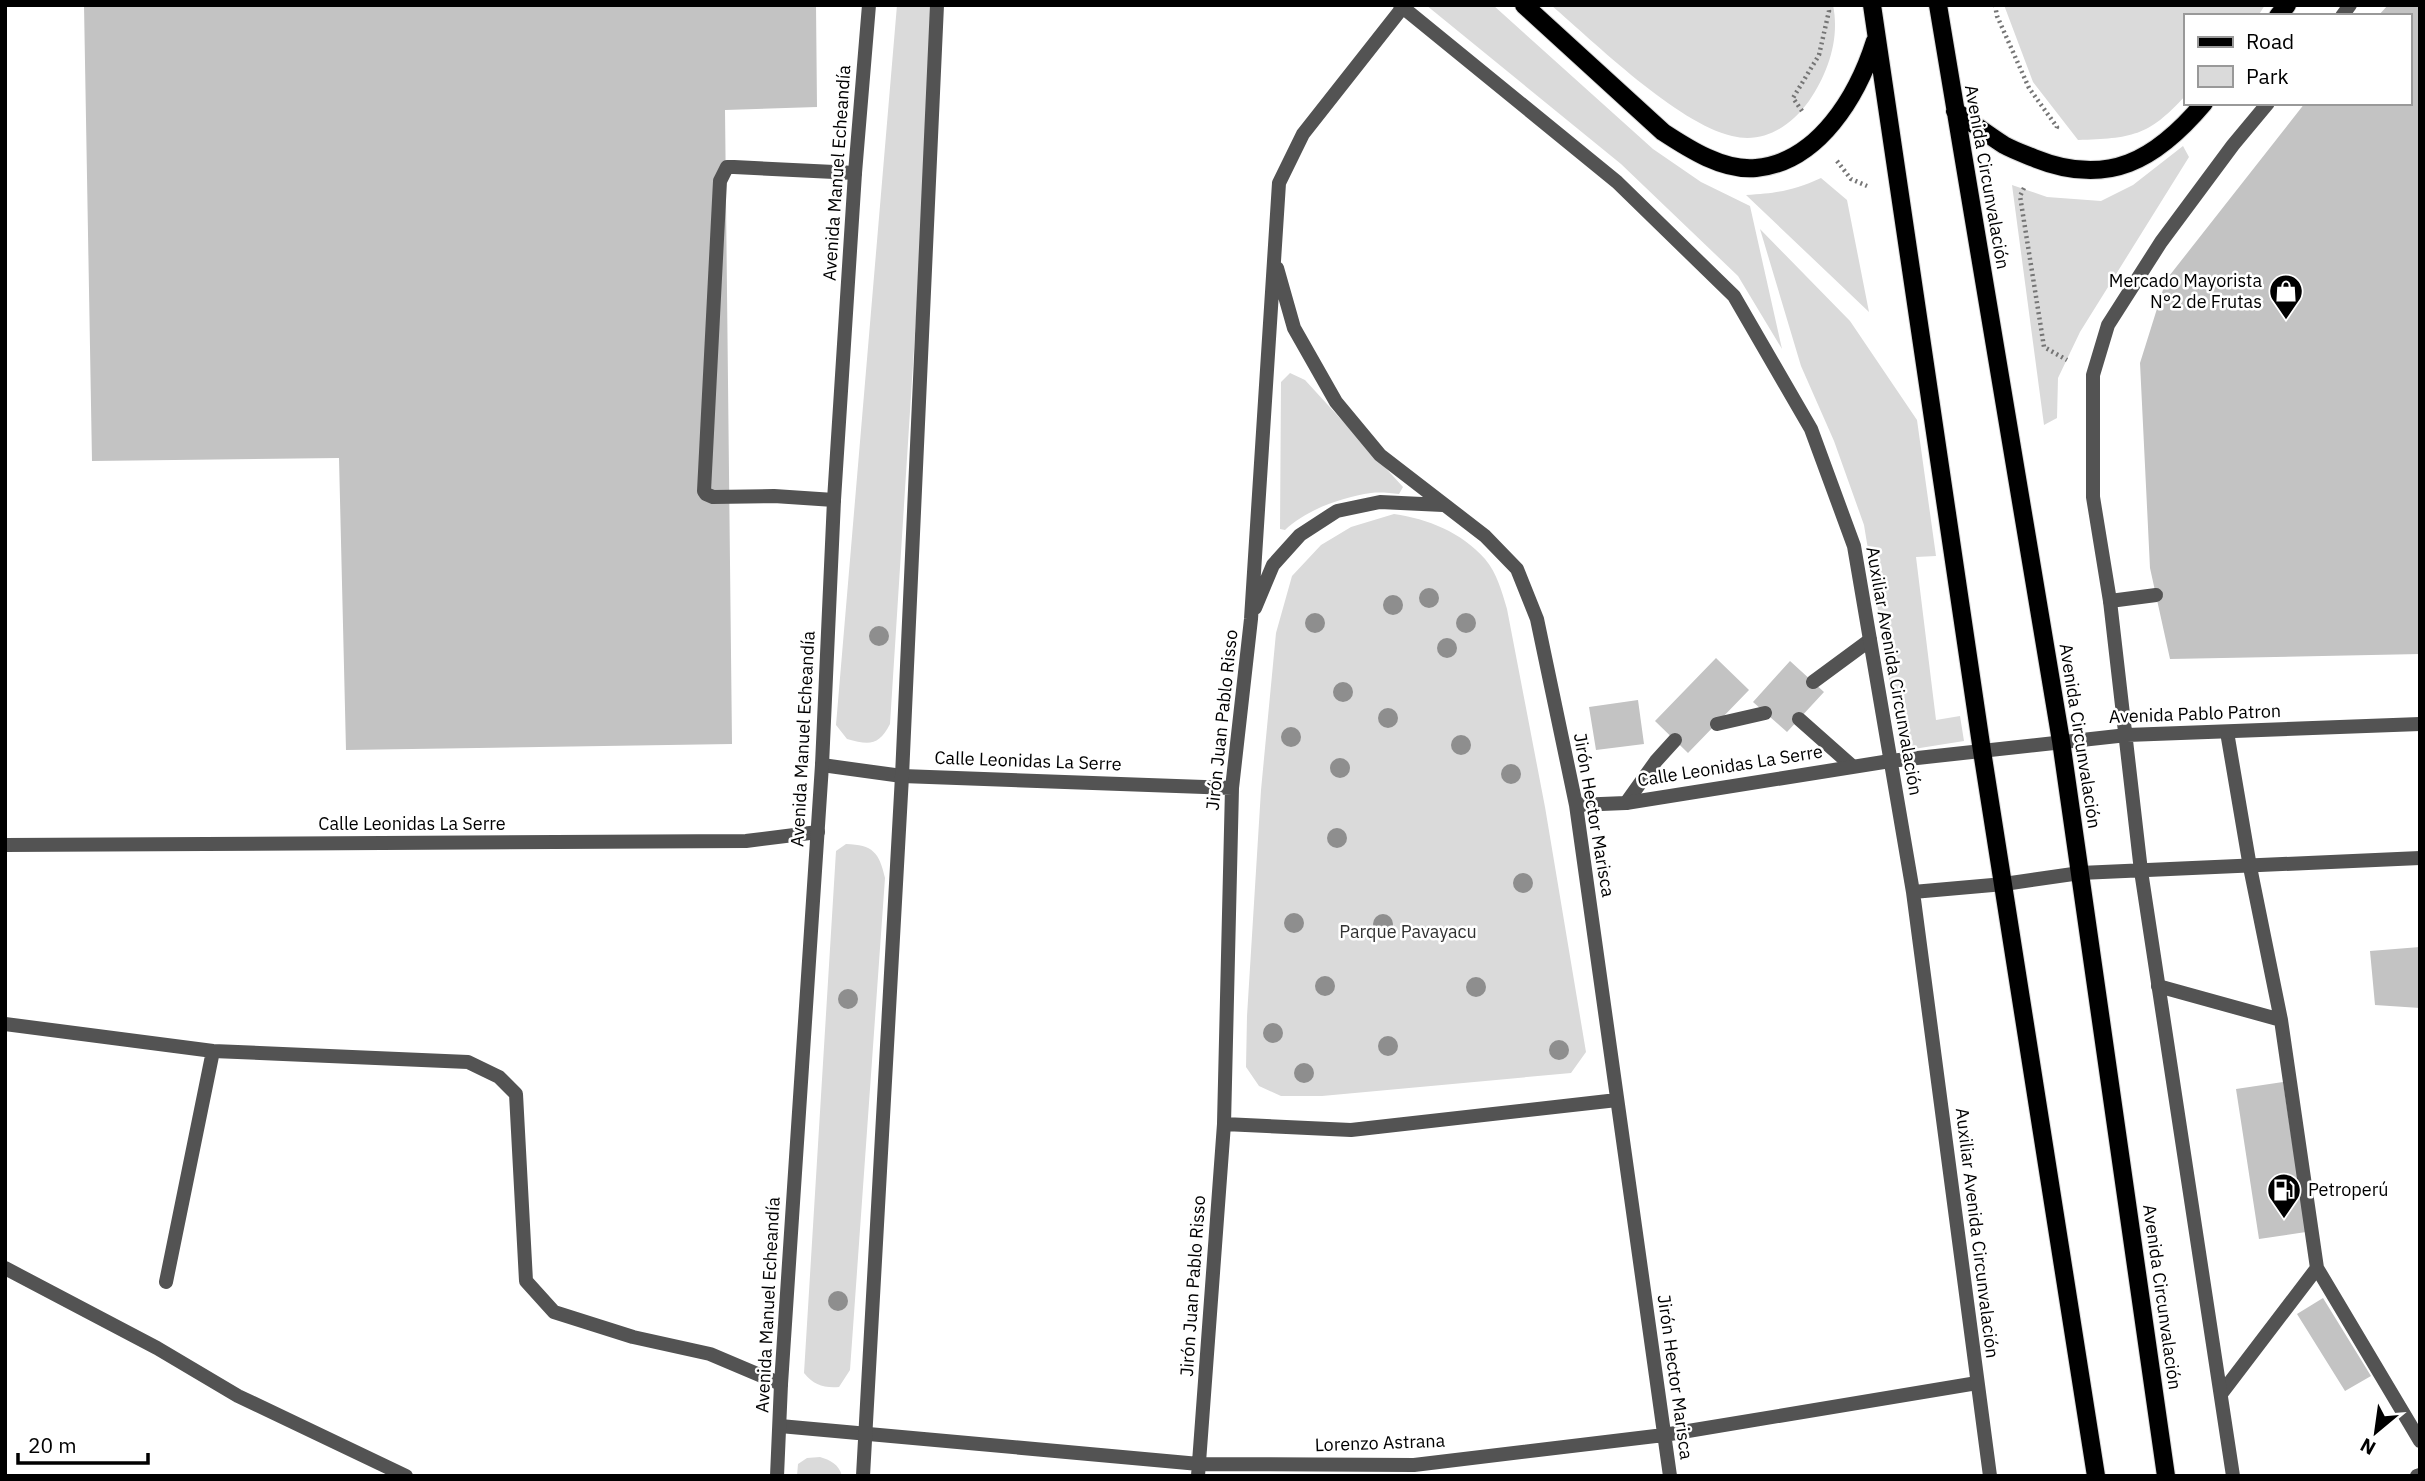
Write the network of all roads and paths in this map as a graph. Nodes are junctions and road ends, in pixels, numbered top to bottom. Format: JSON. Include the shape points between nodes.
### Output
{"nodes":[{"id":1,"x":869,"y":5,"type":"edge"},
{"id":2,"x":937,"y":5,"type":"edge"},
{"id":3,"x":1524,"y":5,"type":"edge"},
{"id":4,"x":1872,"y":5,"type":"edge"},
{"id":5,"x":1938,"y":5,"type":"edge"},
{"id":6,"x":1995,"y":5,"type":"edge"},
{"id":7,"x":1401,"y":6,"type":"edge"},
{"id":8,"x":1876,"y":38,"type":"junction"},
{"id":9,"x":2202,"y":105,"type":"edge"},
{"id":10,"x":2266,"y":105,"type":"edge"},
{"id":11,"x":1955,"y":111,"type":"junction"},
{"id":12,"x":2040,"y":160,"type":"junction"},
{"id":13,"x":855,"y":173,"type":"junction"},
{"id":14,"x":1274,"y":256,"type":"junction"},
{"id":15,"x":2093,"y":375,"type":"junction"},
{"id":16,"x":834,"y":500,"type":"junction"},
{"id":17,"x":1444,"y":506,"type":"junction"},
{"id":18,"x":2157,"y":596,"type":"dead end"},
{"id":19,"x":2110,"y":601,"type":"junction"},
{"id":20,"x":1251,"y":619,"type":"junction"},
{"id":21,"x":1870,"y":639,"type":"junction"},
{"id":22,"x":1813,"y":682,"type":"dead end"},
{"id":23,"x":1765,"y":713,"type":"dead end"},
{"id":24,"x":1799,"y":719,"type":"dead end"},
{"id":25,"x":1717,"y":724,"type":"dead end"},
{"id":26,"x":2420,"y":724,"type":"edge"},
{"id":27,"x":2227,"y":732,"type":"junction"},
{"id":28,"x":2127,"y":735,"type":"junction"},
{"id":29,"x":1675,"y":740,"type":"dead end"},
{"id":30,"x":2062,"y":741,"type":"junction"},
{"id":31,"x":1982,"y":751,"type":"junction"},
{"id":32,"x":1890,"y":761,"type":"junction"},
{"id":33,"x":822,"y":765,"type":"junction"},
{"id":34,"x":1852,"y":766,"type":"junction"},
{"id":35,"x":902,"y":776,"type":"junction"},
{"id":36,"x":1232,"y":788,"type":"junction"},
{"id":37,"x":1626,"y":803,"type":"junction"},
{"id":38,"x":1576,"y":805,"type":"junction"},
{"id":39,"x":818,"y":832,"type":"junction"},
{"id":40,"x":5,"y":845,"type":"edge"},
{"id":41,"x":2420,"y":858,"type":"edge"},
{"id":42,"x":2250,"y":867,"type":"junction"},
{"id":43,"x":2141,"y":871,"type":"junction"},
{"id":44,"x":2080,"y":873,"type":"junction"},
{"id":45,"x":2004,"y":884,"type":"junction"},
{"id":46,"x":1913,"y":892,"type":"junction"},
{"id":47,"x":2158,"y":986,"type":"junction"},
{"id":48,"x":2281,"y":1020,"type":"junction"},
{"id":49,"x":5,"y":1024,"type":"edge"},
{"id":50,"x":213,"y":1051,"type":"junction"},
{"id":51,"x":1617,"y":1100,"type":"junction"},
{"id":52,"x":1224,"y":1124,"type":"junction"},
{"id":53,"x":5,"y":1268,"type":"edge"},
{"id":54,"x":2318,"y":1268,"type":"junction"},
{"id":55,"x":166,"y":1282,"type":"dead end"},
{"id":56,"x":1977,"y":1383,"type":"junction"},
{"id":57,"x":781,"y":1384,"type":"junction"},
{"id":58,"x":2221,"y":1394,"type":"junction"},
{"id":59,"x":780,"y":1426,"type":"junction"},
{"id":60,"x":866,"y":1432,"type":"junction"},
{"id":61,"x":1664,"y":1434,"type":"junction"},
{"id":62,"x":2420,"y":1441,"type":"edge"},
{"id":63,"x":1198,"y":1470,"type":"edge"},
{"id":64,"x":406,"y":1476,"type":"edge"},
{"id":65,"x":777,"y":1476,"type":"edge"},
{"id":66,"x":863,"y":1476,"type":"edge"},
{"id":67,"x":1670,"y":1476,"type":"edge"},
{"id":68,"x":1990,"y":1476,"type":"edge"},
{"id":69,"x":2096,"y":1476,"type":"edge"},
{"id":70,"x":2166,"y":1476,"type":"edge"},
{"id":71,"x":2234,"y":1476,"type":"edge"}],
"edges":[{"from":1,"to":13,"type":"street","name":"Avenida Manuel Echeandía"},
{"from":2,"to":35,"type":"street"},
{"from":3,"to":8,"type":"main road","via":[[1662,132],[1707,157],[1755,168],[1779,163],[1820,136],[1852,97]]},
{"from":4,"to":8,"type":"main road"},
{"from":5,"to":11,"type":"main road","name":"Avenida Circunvalación"},
{"from":6,"to":12,"type":"path","via":[[2029,88],[2057,127]]},
{"from":7,"to":14,"type":"street","name":"Jirón Juan Pablo Risso","via":[[1303,134],[1279,183]]},
{"from":7,"to":21,"type":"street","name":"Auxiliar Avenida Circunvalación","via":[[1617,182],[1734,296],[1811,429],[1854,546]]},
{"from":8,"to":31,"type":"main road"},
{"from":9,"to":12,"type":"main road","via":[[2168,141],[2130,163],[2100,170]]},
{"from":10,"to":15,"type":"street","via":[[2161,242],[2108,325]]},
{"from":11,"to":12,"type":"main road","via":[[2007,146]]},
{"from":11,"to":30,"type":"main road","name":"Avenida Circunvalación"},
{"from":12,"to":15,"type":"path","via":[[2020,196],[2044,346]]},
{"from":13,"to":16,"type":"street","name":"Avenida Manuel Echeandía"},
{"from":13,"to":16,"type":"street","via":[[727,167],[719,195],[704,491],[713,497]]},
{"from":14,"to":17,"type":"street","name":"Jirón Hector Marisca","via":[[1294,328],[1336,402],[1380,455]]},
{"from":14,"to":20,"type":"street","name":"Jirón Juan Pablo Risso"},
{"from":15,"to":19,"type":"street","via":[[2093,497]]},
{"from":16,"to":33,"type":"street","name":"Avenida Manuel Echeandía"},
{"from":17,"to":20,"type":"street","via":[[1380,502],[1337,511],[1300,535],[1273,565]]},
{"from":17,"to":38,"type":"street","name":"Jirón Hector Marisca","via":[[1485,536],[1517,569],[1537,619]]},
{"from":18,"to":19,"type":"street"},
{"from":19,"to":28,"type":"street"},
{"from":20,"to":36,"type":"street","name":"Jirón Juan Pablo Risso"},
{"from":21,"to":22,"type":"street"},
{"from":21,"to":32,"type":"street","name":"Auxiliar Avenida Circunvalación"},
{"from":23,"to":25,"type":"street"},
{"from":24,"to":34,"type":"street"},
{"from":26,"to":27,"type":"street","name":"Avenida Pablo Patron"},
{"from":27,"to":28,"type":"street","name":"Avenida Pablo Patron"},
{"from":27,"to":42,"type":"street"},
{"from":28,"to":30,"type":"street","name":"Avenida Pablo Patron"},
{"from":28,"to":43,"type":"street"},
{"from":29,"to":37,"type":"street"},
{"from":30,"to":31,"type":"street","name":"Avenida Pablo Patron"},
{"from":30,"to":44,"type":"main road","name":"Avenida Circunvalación"},
{"from":31,"to":32,"type":"street","name":"Avenida Pablo Patron"},
{"from":31,"to":45,"type":"main road"},
{"from":32,"to":34,"type":"street","name":"Calle Leonidas La Serre"},
{"from":32,"to":46,"type":"street","name":"Auxiliar Avenida Circunvalación"},
{"from":33,"to":35,"type":"street","name":"Calle Leonidas La Serre"},
{"from":33,"to":39,"type":"street","name":"Avenida Manuel Echeandía"},
{"from":34,"to":37,"type":"street","name":"Calle Leonidas La Serre"},
{"from":35,"to":36,"type":"street","name":"Calle Leonidas La Serre"},
{"from":35,"to":60,"type":"street"},
{"from":36,"to":52,"type":"street","name":"Jirón Juan Pablo Risso"},
{"from":37,"to":38,"type":"street","name":"Calle Leonidas La Serre"},
{"from":38,"to":51,"type":"street","name":"Jirón Hector Marisca"},
{"from":39,"to":40,"type":"street","name":"Calle Leonidas La Serre","via":[[746,841]]},
{"from":39,"to":57,"type":"street","name":"Avenida Manuel Echeandía"},
{"from":41,"to":42,"type":"street"},
{"from":42,"to":43,"type":"street"},
{"from":42,"to":48,"type":"street"},
{"from":43,"to":44,"type":"street"},
{"from":43,"to":47,"type":"street"},
{"from":44,"to":45,"type":"street"},
{"from":44,"to":70,"type":"main road","name":"Avenida Circunvalación"},
{"from":45,"to":46,"type":"street"},
{"from":45,"to":69,"type":"main road"},
{"from":46,"to":56,"type":"street","name":"Auxiliar Avenida Circunvalación"},
{"from":47,"to":48,"type":"street"},
{"from":47,"to":58,"type":"street"},
{"from":48,"to":54,"type":"street"},
{"from":49,"to":50,"type":"street"},
{"from":50,"to":55,"type":"street"},
{"from":50,"to":57,"type":"street","via":[[468,1062],[499,1077],[516,1094],[526,1280],[554,1312],[710,1354]]},
{"from":51,"to":52,"type":"street","via":[[1351,1130]]},
{"from":51,"to":61,"type":"street","name":"Jirón Hector Marisca"},
{"from":52,"to":63,"type":"street","name":"Jirón Juan Pablo Risso"},
{"from":53,"to":64,"type":"street","via":[[238,1396]]},
{"from":54,"to":58,"type":"street"},
{"from":54,"to":62,"type":"street"},
{"from":56,"to":61,"type":"street","name":"Lorenzo Astrana"},
{"from":56,"to":68,"type":"street","name":"Auxiliar Avenida Circunvalación"},
{"from":57,"to":59,"type":"street","name":"Avenida Manuel Echeandía"},
{"from":58,"to":71,"type":"street"},
{"from":59,"to":60,"type":"street","name":"Lorenzo Astrana"},
{"from":59,"to":65,"type":"street","name":"Avenida Manuel Echeandía"},
{"from":60,"to":63,"type":"street","name":"Lorenzo Astrana"},
{"from":60,"to":66,"type":"street"},
{"from":61,"to":63,"type":"street","name":"Lorenzo Astrana","via":[[1414,1465]]},
{"from":61,"to":67,"type":"street","name":"Jirón Hector Marisca"}]}
